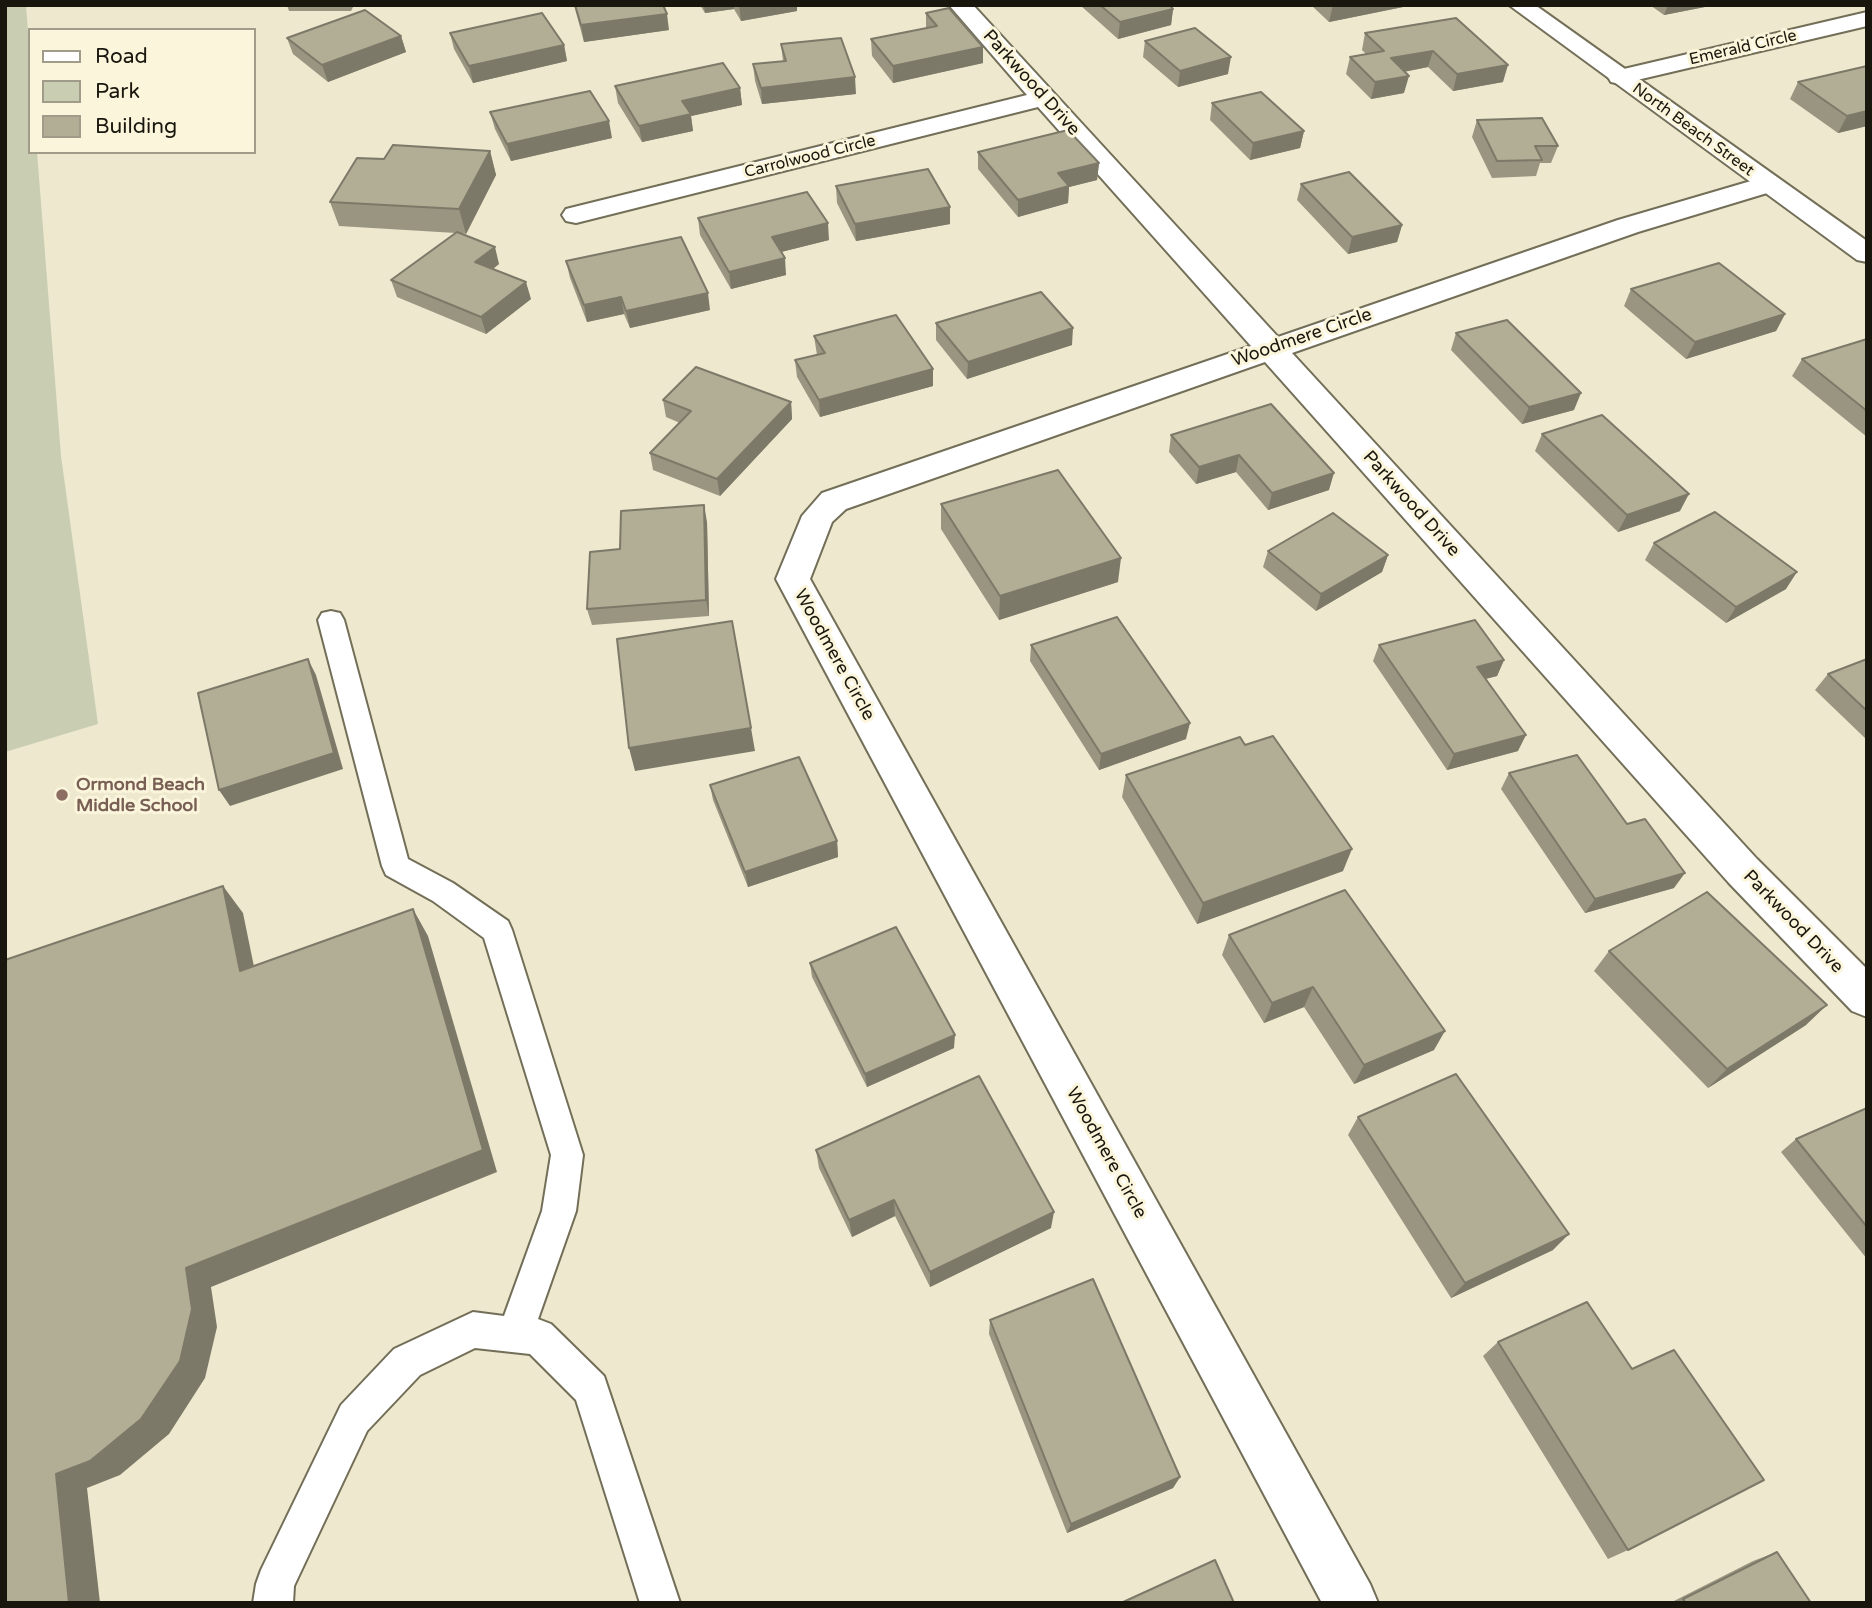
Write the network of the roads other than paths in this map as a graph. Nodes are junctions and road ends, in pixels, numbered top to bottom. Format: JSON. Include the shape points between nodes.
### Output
{"nodes":[{"id":1,"x":960,"y":5,"type":"edge"},
{"id":2,"x":1520,"y":5,"type":"edge"},
{"id":3,"x":1867,"y":19,"type":"edge"},
{"id":4,"x":1620,"y":77,"type":"junction"},
{"id":5,"x":1045,"y":98,"type":"junction"},
{"id":6,"x":1768,"y":184,"type":"junction"},
{"id":7,"x":576,"y":215,"type":"dead end"},
{"id":8,"x":1867,"y":254,"type":"edge"},
{"id":9,"x":1270,"y":348,"type":"junction"},
{"id":10,"x":331,"y":620,"type":"dead end"},
{"id":11,"x":1867,"y":998,"type":"edge"},
{"id":12,"x":515,"y":1335,"type":"junction"},
{"id":13,"x":273,"y":1603,"type":"edge"},
{"id":14,"x":660,"y":1603,"type":"edge"},
{"id":15,"x":1351,"y":1603,"type":"edge"}],
"edges":[{"from":1,"to":5,"type":"street","name":"Parkwood Drive"},
{"from":2,"to":4,"type":"street","name":"North Beach Street"},
{"from":3,"to":4,"type":"street","name":"Emerald Circle"},
{"from":4,"to":6,"type":"street","name":"North Beach Street"},
{"from":5,"to":7,"type":"street","name":"Carrolwood Circle"},
{"from":5,"to":9,"type":"street","name":"Parkwood Drive"},
{"from":6,"to":8,"type":"street","name":"North Beach Street"},
{"from":6,"to":9,"type":"street","name":"Woodmere Circle","via":[[1628,226]]},
{"from":9,"to":11,"type":"street","name":"Parkwood Drive","via":[[1743,871]]},
{"from":9,"to":15,"type":"street","name":"Woodmere Circle","via":[[834,502],[818,516],[793,579]]},
{"from":10,"to":12,"type":"lane","via":[[396,866],[497,929],[567,1155],[559,1211]]},
{"from":12,"to":13,"type":"lane","via":[[473,1330],[407,1362],[355,1418],[275,1584]]},
{"from":12,"to":14,"type":"lane","via":[[538,1337],[591,1388]]}]}
